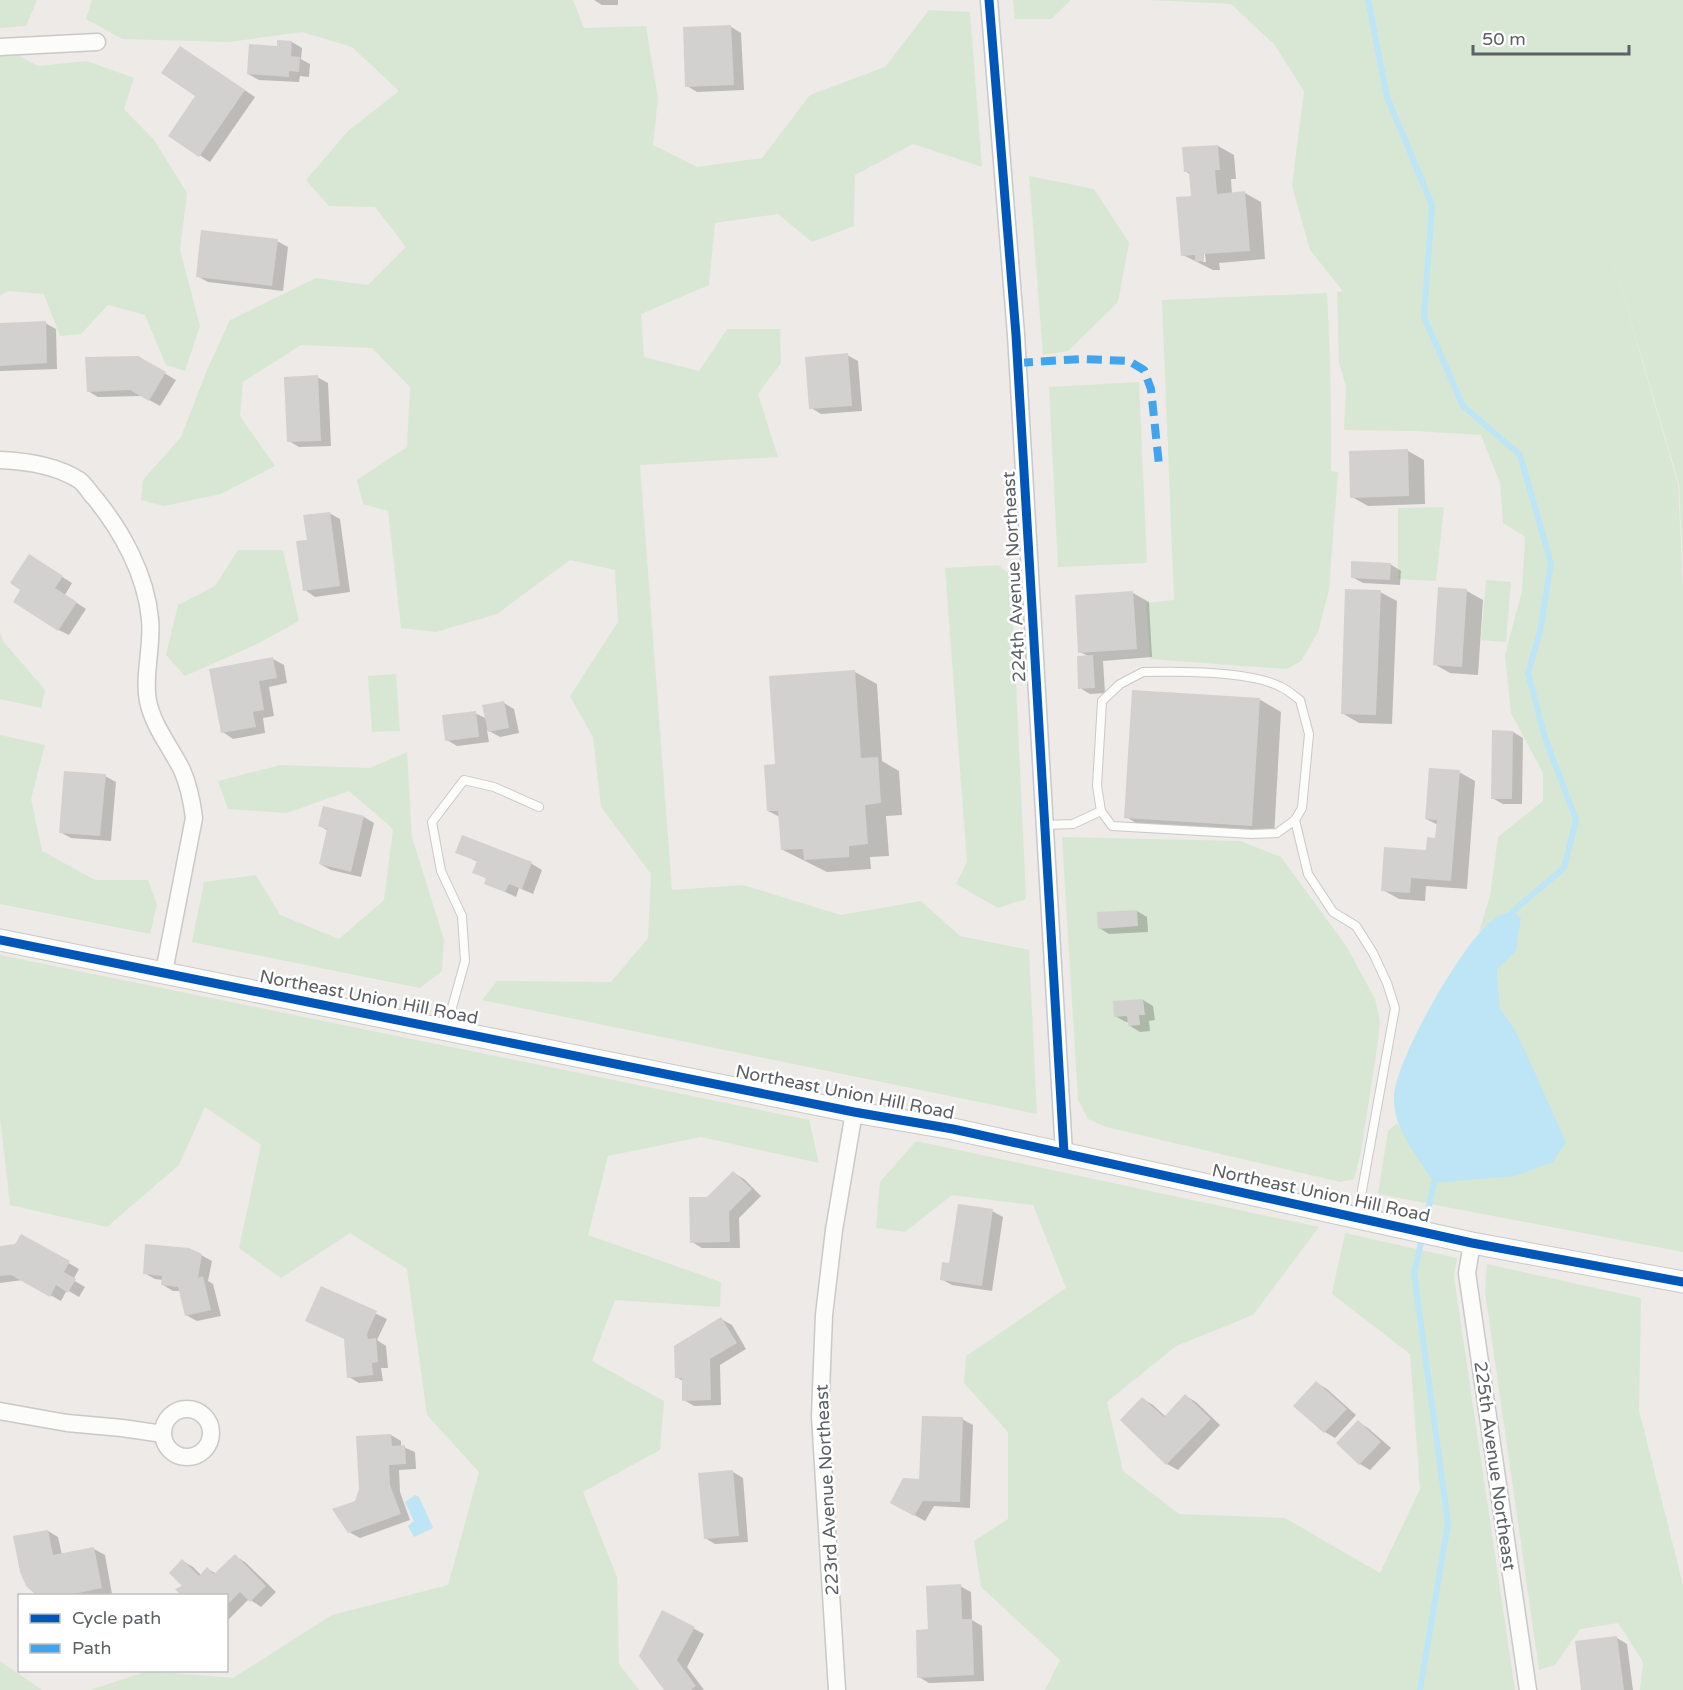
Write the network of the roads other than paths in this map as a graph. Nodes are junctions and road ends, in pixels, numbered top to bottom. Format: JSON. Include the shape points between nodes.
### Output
{"nodes":[{"id":1,"x":985,"y":2,"type":"edge"},
{"id":2,"x":97,"y":42,"type":"dead end"},
{"id":3,"x":0,"y":47,"type":"edge"},
{"id":4,"x":0,"y":460,"type":"edge"},
{"id":5,"x":539,"y":807,"type":"dead end"},
{"id":6,"x":1101,"y":811,"type":"junction"},
{"id":7,"x":1295,"y":820,"type":"junction"},
{"id":8,"x":1045,"y":825,"type":"junction"},
{"id":9,"x":0,"y":940,"type":"edge"},
{"id":10,"x":164,"y":972,"type":"junction"},
{"id":11,"x":446,"y":1029,"type":"junction"},
{"id":12,"x":854,"y":1112,"type":"junction"},
{"id":13,"x":1064,"y":1153,"type":"junction"},
{"id":14,"x":1357,"y":1218,"type":"junction"},
{"id":15,"x":1472,"y":1243,"type":"junction"},
{"id":16,"x":1683,"y":1282,"type":"edge"},
{"id":17,"x":0,"y":1411,"type":"edge"},
{"id":18,"x":163,"y":1434,"type":"dead end"},
{"id":19,"x":837,"y":1690,"type":"edge"},
{"id":20,"x":1527,"y":1690,"type":"edge"}],
"edges":[{"from":1,"to":8,"type":"street","name":"224th Avenue Northeast","via":[[1016,335]]},
{"from":2,"to":3,"type":"street"},
{"from":4,"to":10,"type":"street","via":[[57,470],[80,481],[124,542],[146,590],[151,622],[147,700],[183,772],[194,818]]},
{"from":5,"to":11,"type":"lane","via":[[494,787],[464,780],[432,822],[441,871],[462,916],[465,950]]},
{"from":6,"to":7,"type":"lane","via":[[1112,826],[1252,834],[1277,833]]},
{"from":6,"to":7,"type":"lane","via":[[1097,786],[1102,701],[1120,684],[1143,672],[1170,672],[1245,676],[1281,686],[1300,700],[1309,734],[1302,808]]},
{"from":6,"to":8,"type":"lane","via":[[1073,824]]},
{"from":7,"to":14,"type":"lane","via":[[1308,874],[1333,912],[1356,926],[1373,953],[1395,1008]]},
{"from":8,"to":13,"type":"street","name":"224th Avenue Northeast"},
{"from":9,"to":10,"type":"street","name":"Northeast Union Hill Road"},
{"from":10,"to":11,"type":"street","name":"Northeast Union Hill Road"},
{"from":11,"to":12,"type":"street","name":"Northeast Union Hill Road"},
{"from":12,"to":13,"type":"street","name":"Northeast Union Hill Road"},
{"from":12,"to":19,"type":"street","name":"223rd Avenue Northeast","via":[[824,1315],[821,1405]]},
{"from":13,"to":14,"type":"street","name":"Northeast Union Hill Road"},
{"from":14,"to":15,"type":"street","name":"Northeast Union Hill Road"},
{"from":15,"to":16,"type":"street","name":"Northeast Union Hill Road"},
{"from":15,"to":20,"type":"street","name":"225th Avenue Northeast","via":[[1467,1273]]},
{"from":17,"to":18,"type":"street"}]}
